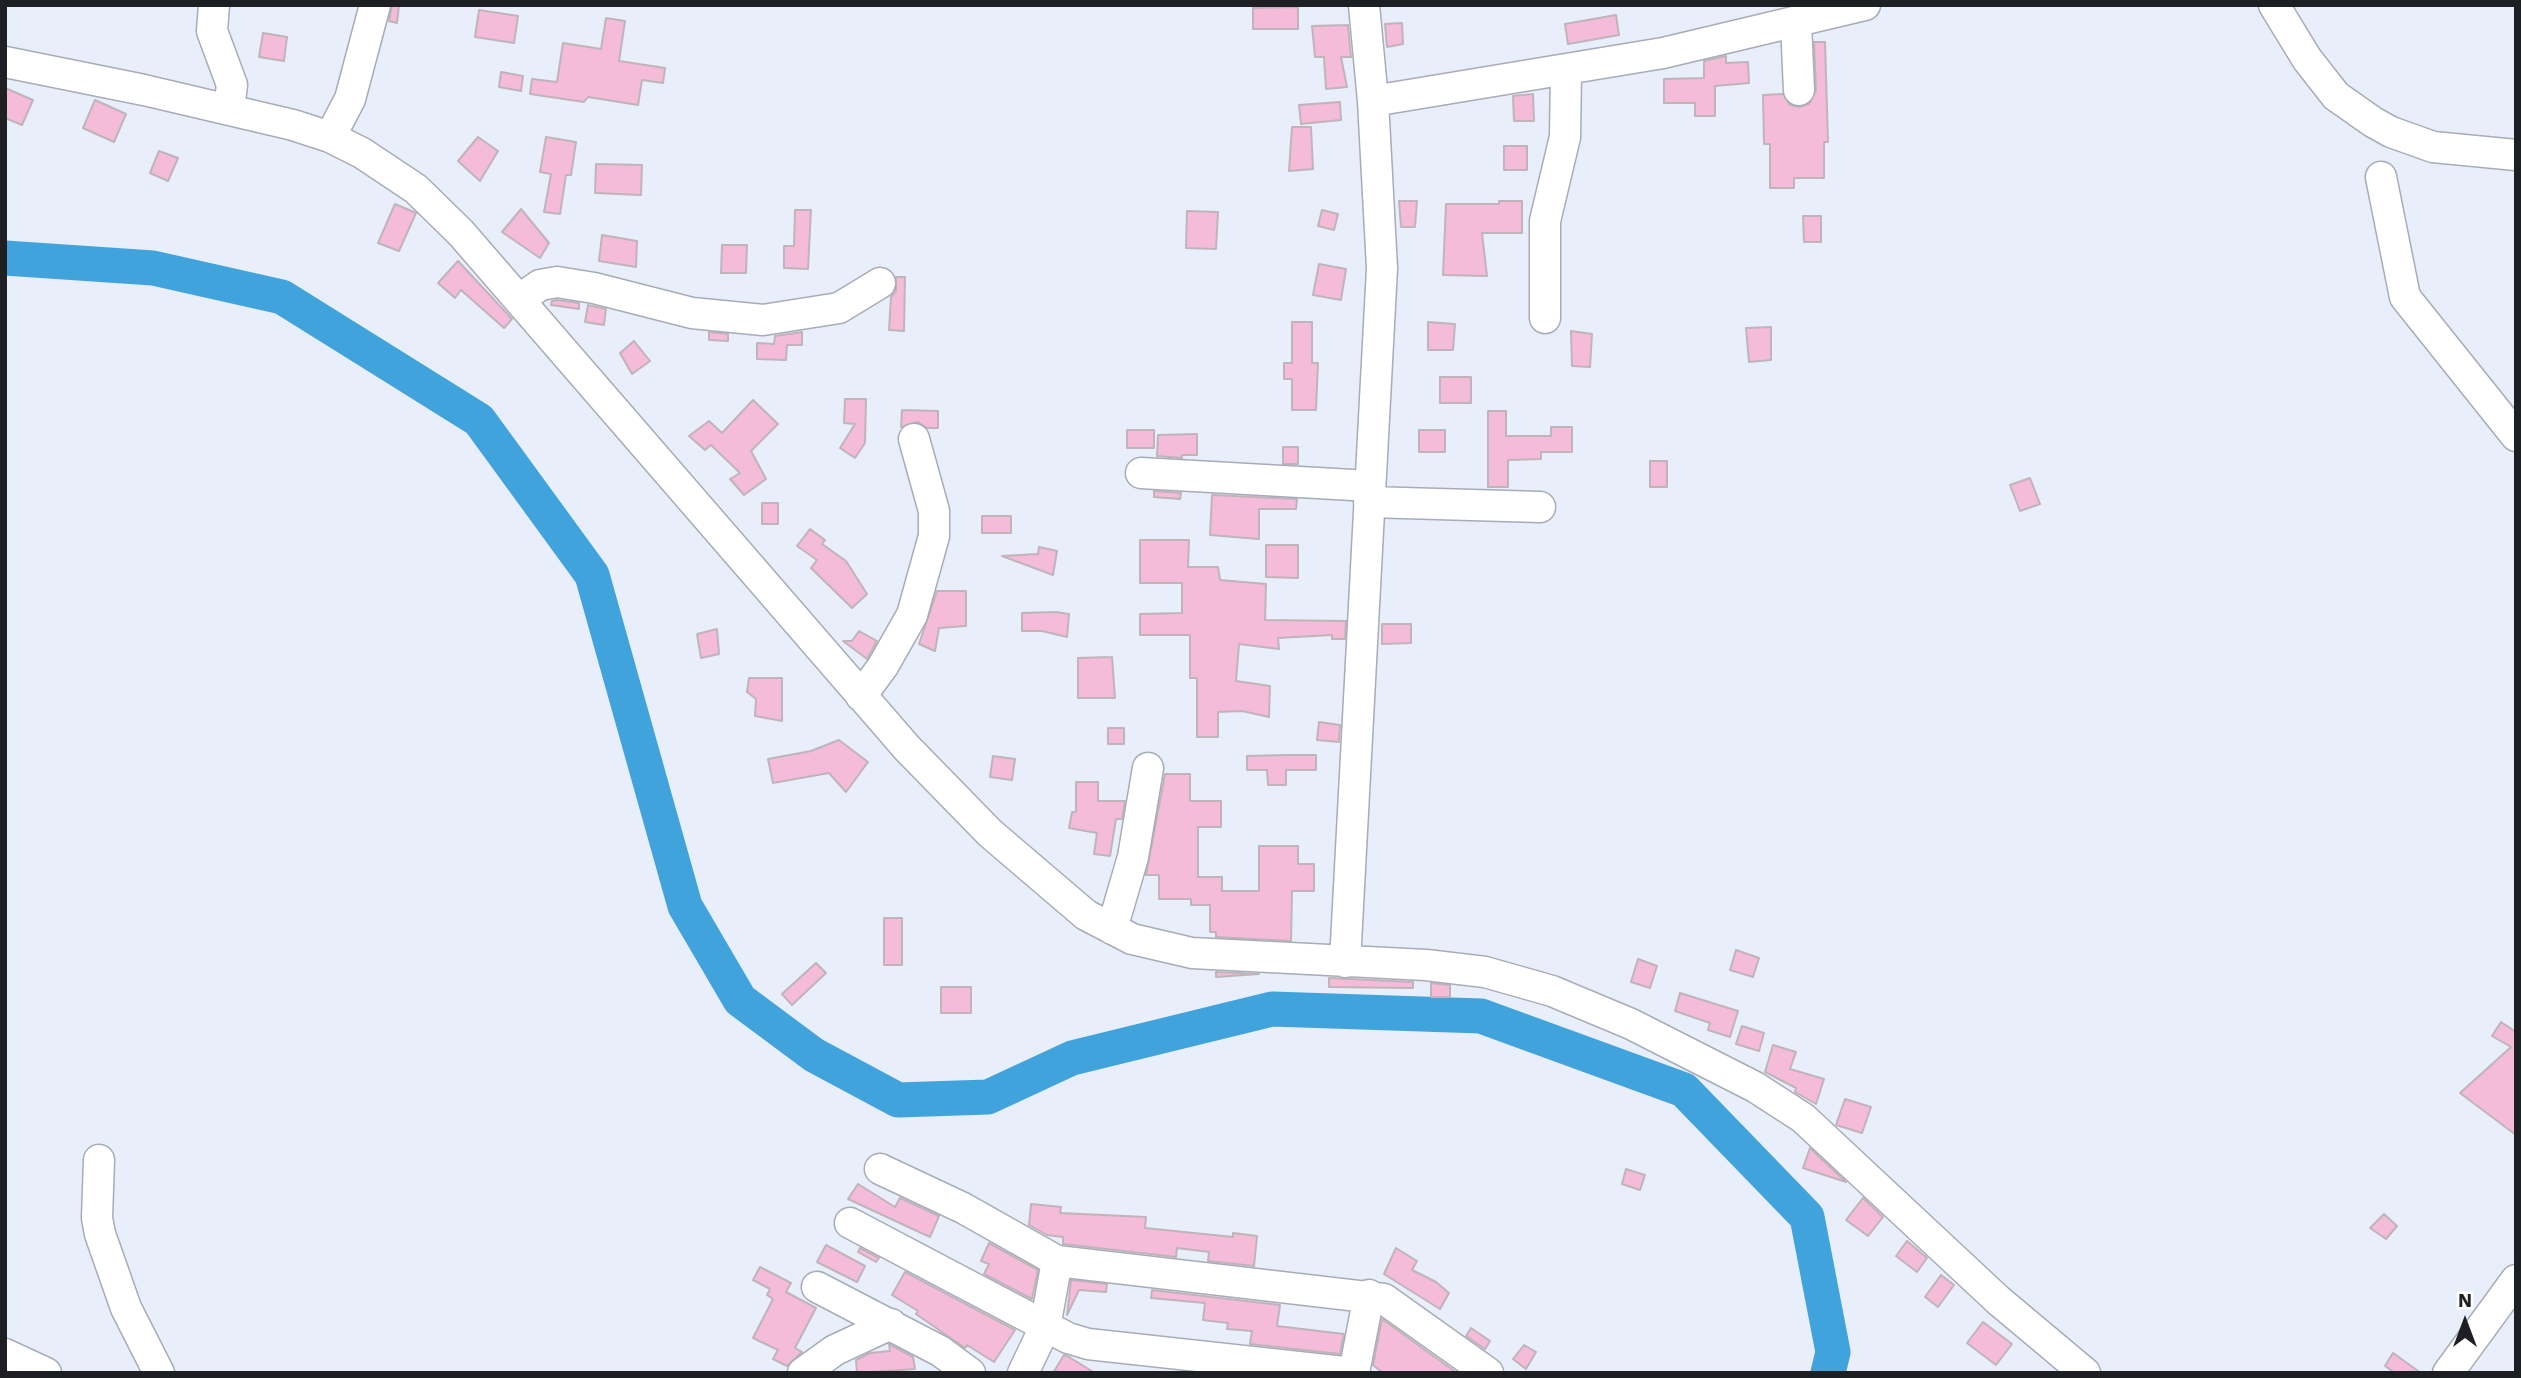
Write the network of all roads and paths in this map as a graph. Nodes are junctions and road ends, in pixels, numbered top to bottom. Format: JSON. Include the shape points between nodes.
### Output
{"nodes":[{"id":1,"x":214,"y":5,"type":"edge"},
{"id":2,"x":375,"y":5,"type":"edge"},
{"id":3,"x":1364,"y":5,"type":"edge"},
{"id":4,"x":1865,"y":5,"type":"edge"},
{"id":5,"x":2274,"y":5,"type":"edge"},
{"id":6,"x":1797,"y":24,"type":"junction"},
{"id":7,"x":5,"y":62,"type":"edge"},
{"id":8,"x":1566,"y":71,"type":"junction"},
{"id":9,"x":1799,"y":90,"type":"dead end"},
{"id":10,"x":1373,"y":101,"type":"junction"},
{"id":11,"x":229,"y":108,"type":"junction"},
{"id":12,"x":330,"y":136,"type":"junction"},
{"id":13,"x":2516,"y":155,"type":"edge"},
{"id":14,"x":2381,"y":177,"type":"dead end"},
{"id":15,"x":880,"y":283,"type":"dead end"},
{"id":16,"x":519,"y":300,"type":"junction"},
{"id":17,"x":1545,"y":318,"type":"dead end"},
{"id":18,"x":2516,"y":436,"type":"edge"},
{"id":19,"x":914,"y":439,"type":"dead end"},
{"id":20,"x":1141,"y":473,"type":"dead end"},
{"id":21,"x":1369,"y":494,"type":"junction"},
{"id":22,"x":1540,"y":507,"type":"dead end"},
{"id":23,"x":861,"y":696,"type":"junction"},
{"id":24,"x":1148,"y":768,"type":"dead end"},
{"id":25,"x":1112,"y":929,"type":"junction"},
{"id":26,"x":1345,"y":962,"type":"junction"},
{"id":27,"x":99,"y":1160,"type":"dead end"},
{"id":28,"x":880,"y":1169,"type":"dead end"},
{"id":29,"x":850,"y":1223,"type":"dead end"},
{"id":30,"x":1058,"y":1261,"type":"junction"},
{"id":31,"x":2516,"y":1280,"type":"edge"},
{"id":32,"x":817,"y":1287,"type":"dead end"},
{"id":33,"x":1368,"y":1295,"type":"junction"},
{"id":34,"x":891,"y":1324,"type":"junction"},
{"id":35,"x":1045,"y":1326,"type":"junction"},
{"id":36,"x":5,"y":1354,"type":"edge"},
{"id":37,"x":1359,"y":1369,"type":"edge"},
{"id":38,"x":46,"y":1373,"type":"edge"},
{"id":39,"x":159,"y":1373,"type":"edge"},
{"id":40,"x":803,"y":1373,"type":"edge"},
{"id":41,"x":970,"y":1373,"type":"edge"},
{"id":42,"x":1023,"y":1373,"type":"edge"},
{"id":43,"x":1488,"y":1373,"type":"edge"},
{"id":44,"x":2085,"y":1373,"type":"edge"},
{"id":45,"x":2448,"y":1373,"type":"edge"}],
"edges":[{"from":1,"to":11,"type":"street","via":[[212,31],[232,85]]},
{"from":2,"to":12,"type":"street","via":[[350,99]]},
{"from":3,"to":10,"type":"street"},
{"from":4,"to":6,"type":"street"},
{"from":5,"to":13,"type":"street","via":[[2336,96],[2373,122],[2433,147]]},
{"from":6,"to":8,"type":"street"},
{"from":6,"to":9,"type":"street"},
{"from":7,"to":11,"type":"street"},
{"from":8,"to":10,"type":"street"},
{"from":8,"to":17,"type":"street","via":[[1565,137],[1545,221]]},
{"from":10,"to":21,"type":"street","via":[[1382,268]]},
{"from":11,"to":12,"type":"street"},
{"from":12,"to":16,"type":"street","via":[[416,189]]},
{"from":14,"to":18,"type":"street","via":[[2406,297]]},
{"from":15,"to":16,"type":"street","via":[[839,308],[763,320],[692,313],[556,282],[540,285]]},
{"from":16,"to":23,"type":"street"},
{"from":19,"to":23,"type":"street","via":[[934,511],[929,561],[912,615]]},
{"from":20,"to":21,"type":"street"},
{"from":21,"to":22,"type":"street"},
{"from":21,"to":26,"type":"street"},
{"from":23,"to":25,"type":"street","via":[[998,841],[1066,901]]},
{"from":24,"to":25,"type":"street","via":[[1133,857]]},
{"from":25,"to":26,"type":"street","via":[[1132,939],[1192,953]]},
{"from":26,"to":44,"type":"street","via":[[1456,968],[1518,980],[1631,1024],[1764,1092],[1803,1118],[2007,1308]]},
{"from":27,"to":39,"type":"street","via":[[100,1234],[126,1308]]},
{"from":28,"to":30,"type":"street"},
{"from":29,"to":35,"type":"street"},
{"from":30,"to":33,"type":"street"},
{"from":30,"to":35,"type":"street"},
{"from":31,"to":45,"type":"street"},
{"from":32,"to":34,"type":"street"},
{"from":33,"to":37,"type":"street"},
{"from":33,"to":43,"type":"street","via":[[1395,1305]]},
{"from":34,"to":40,"type":"street","via":[[835,1350]]},
{"from":34,"to":41,"type":"street"},
{"from":35,"to":37,"type":"street","via":[[1088,1344]]},
{"from":35,"to":42,"type":"street"},
{"from":36,"to":38,"type":"street"}]}
